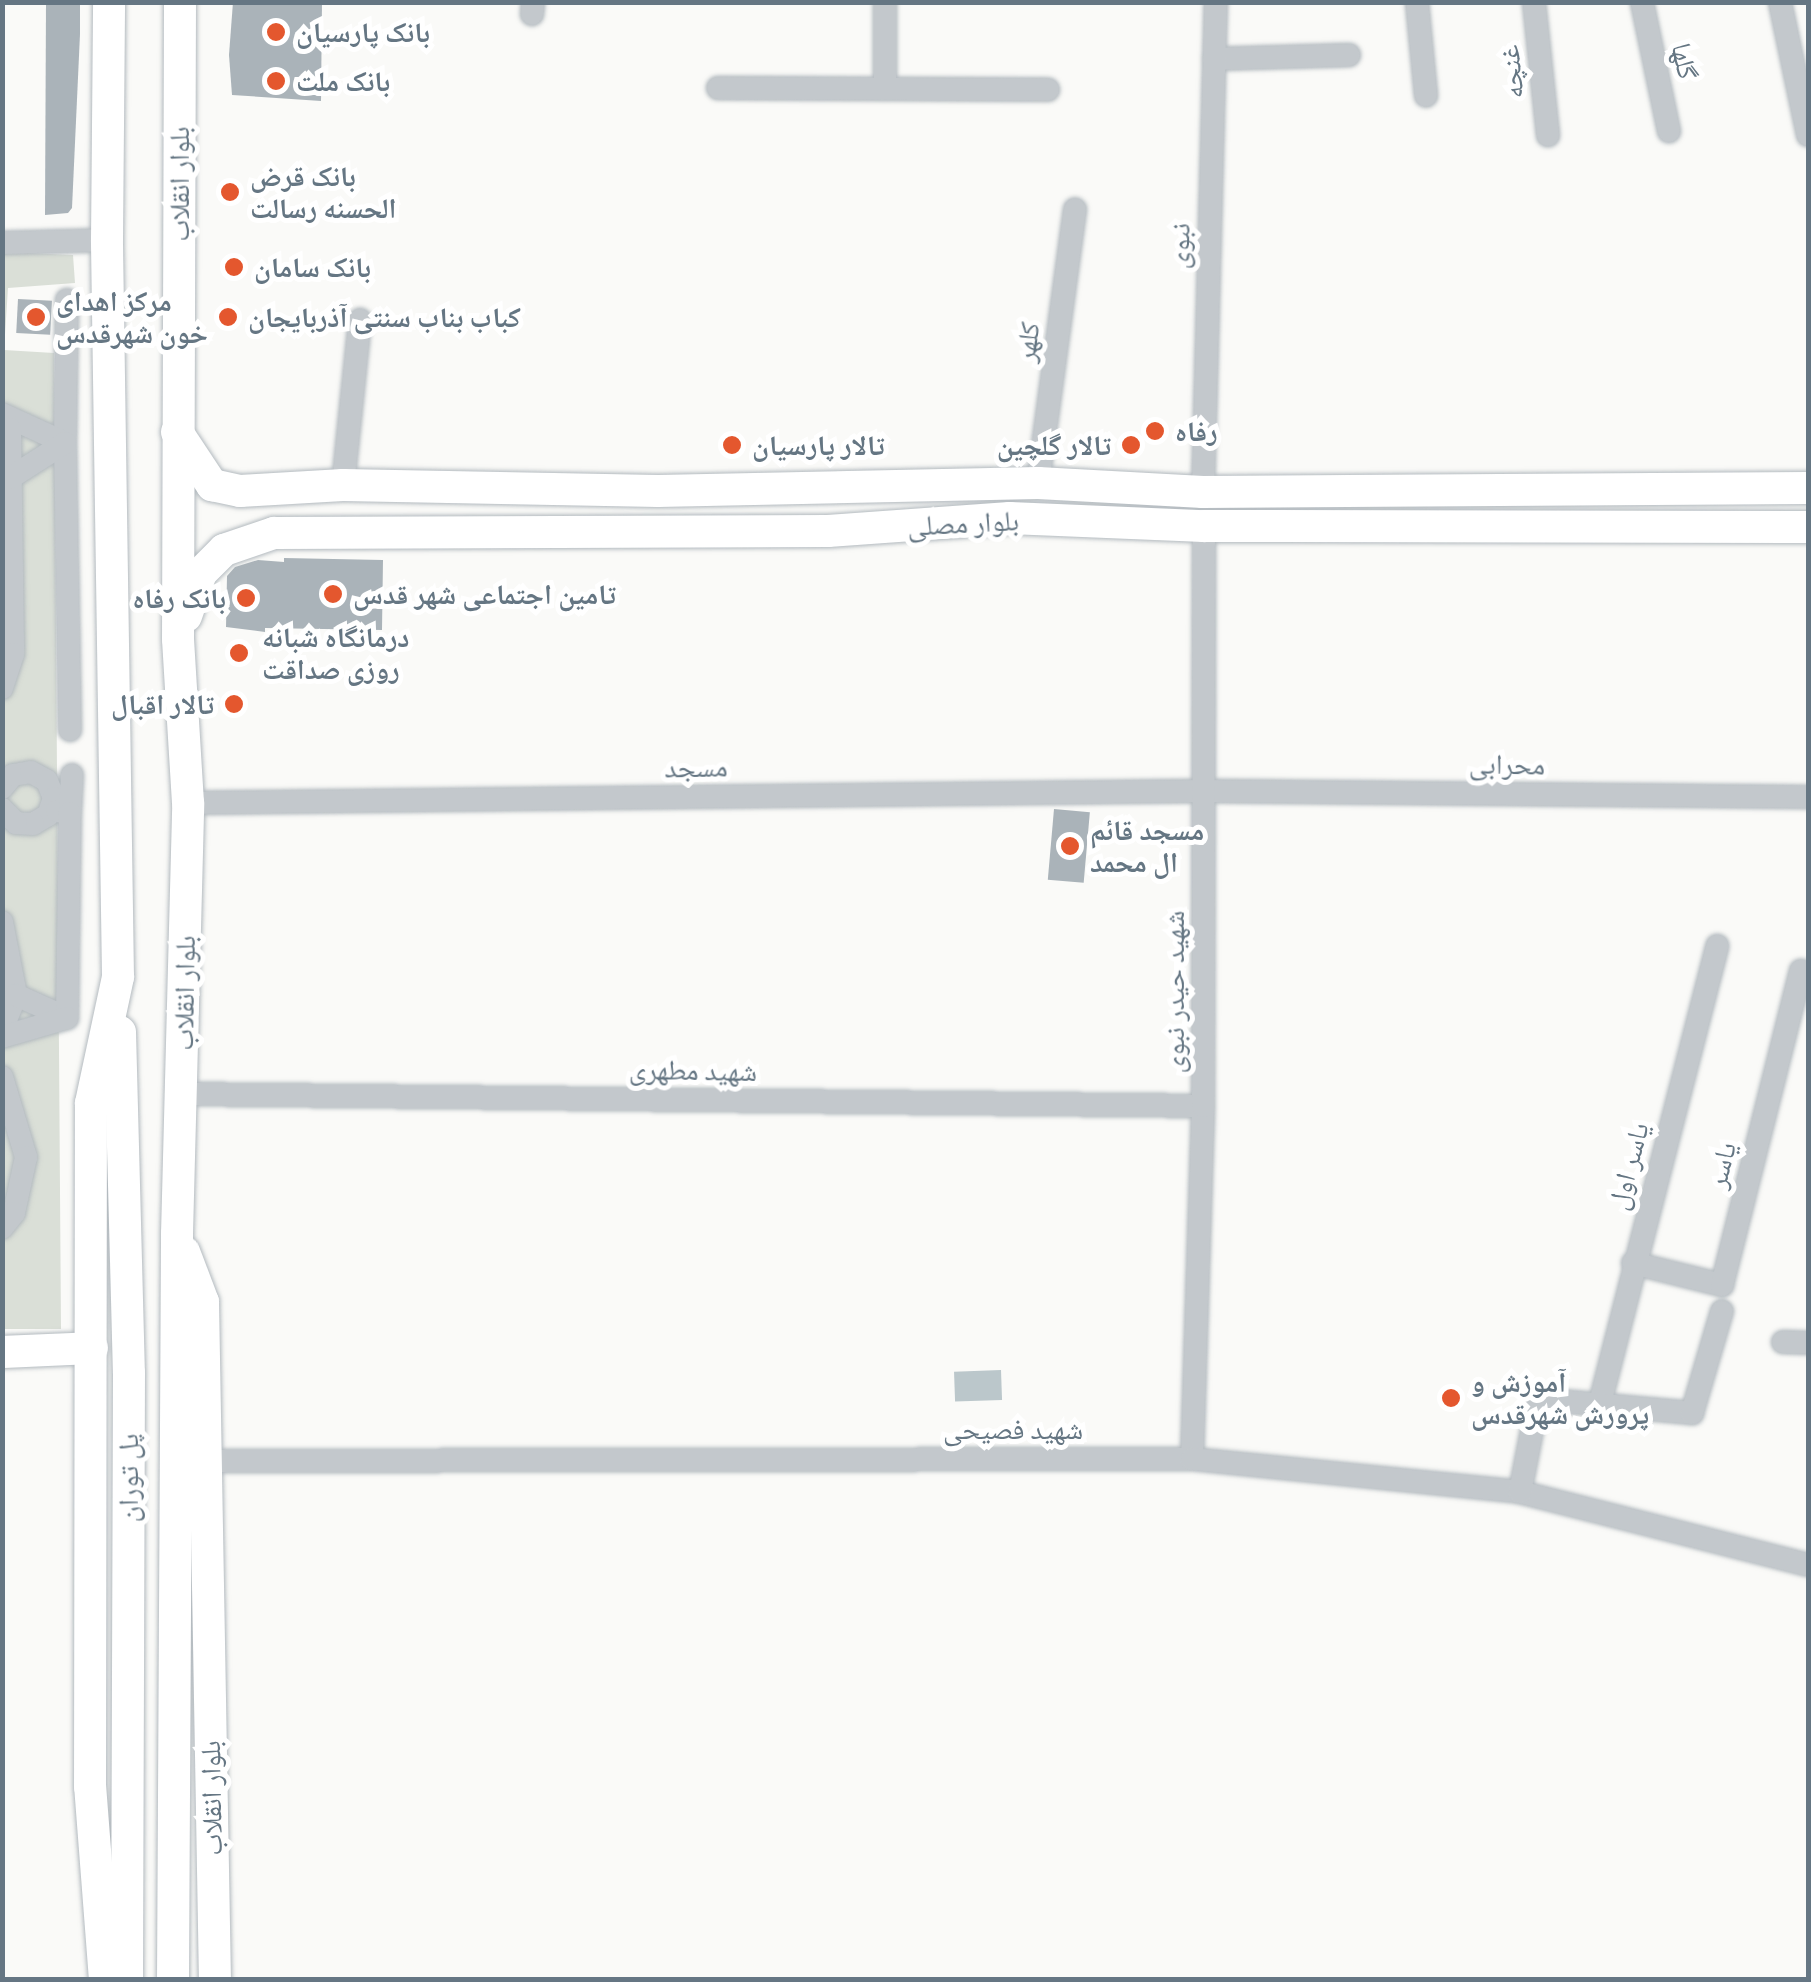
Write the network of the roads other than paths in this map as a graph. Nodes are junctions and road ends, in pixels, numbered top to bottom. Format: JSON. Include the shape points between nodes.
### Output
{"nodes":[{"id":1,"x":109,"y":2,"type":"edge"},
{"id":2,"x":180,"y":2,"type":"edge"},
{"id":3,"x":886,"y":2,"type":"edge"},
{"id":4,"x":1216,"y":2,"type":"edge"},
{"id":5,"x":1417,"y":2,"type":"edge"},
{"id":6,"x":1534,"y":2,"type":"edge"},
{"id":7,"x":1642,"y":2,"type":"edge"},
{"id":8,"x":1780,"y":2,"type":"edge"},
{"id":9,"x":1349,"y":55,"type":"dead end"},
{"id":10,"x":1214,"y":59,"type":"junction"},
{"id":11,"x":718,"y":88,"type":"dead end"},
{"id":12,"x":885,"y":89,"type":"junction"},
{"id":13,"x":1048,"y":90,"type":"dead end"},
{"id":14,"x":1426,"y":96,"type":"dead end"},
{"id":15,"x":1669,"y":131,"type":"dead end"},
{"id":16,"x":1548,"y":134,"type":"dead end"},
{"id":17,"x":1808,"y":136,"type":"edge"},
{"id":18,"x":1075,"y":209,"type":"dead end"},
{"id":19,"x":107,"y":240,"type":"junction"},
{"id":20,"x":2,"y":243,"type":"edge"},
{"id":21,"x":67,"y":300,"type":"dead end"},
{"id":22,"x":360,"y":320,"type":"dead end"},
{"id":23,"x":2,"y":415,"type":"edge"},
{"id":24,"x":177,"y":432,"type":"junction"},
{"id":25,"x":64,"y":442,"type":"junction"},
{"id":26,"x":10,"y":478,"type":"junction"},
{"id":27,"x":1038,"y":483,"type":"junction"},
{"id":28,"x":343,"y":485,"type":"junction"},
{"id":29,"x":1808,"y":488,"type":"edge"},
{"id":30,"x":1202,"y":492,"type":"junction"},
{"id":31,"x":1204,"y":526,"type":"junction"},
{"id":32,"x":1808,"y":527,"type":"edge"},
{"id":33,"x":178,"y":639,"type":"junction"},
{"id":34,"x":2,"y":688,"type":"edge"},
{"id":35,"x":70,"y":730,"type":"dead end"},
{"id":36,"x":72,"y":775,"type":"dead end"},
{"id":37,"x":2,"y":788,"type":"edge"},
{"id":38,"x":1205,"y":791,"type":"junction"},
{"id":39,"x":1808,"y":796,"type":"edge"},
{"id":40,"x":188,"y":802,"type":"junction"},
{"id":41,"x":2,"y":809,"type":"edge"},
{"id":42,"x":60,"y":812,"type":"junction"},
{"id":43,"x":2,"y":922,"type":"edge"},
{"id":44,"x":1718,"y":946,"type":"dead end"},
{"id":45,"x":1801,"y":971,"type":"dead end"},
{"id":46,"x":118,"y":977,"type":"junction"},
{"id":47,"x":16,"y":995,"type":"junction"},
{"id":48,"x":67,"y":1018,"type":"junction"},
{"id":49,"x":2,"y":1033,"type":"edge"},
{"id":50,"x":2,"y":1076,"type":"edge"},
{"id":51,"x":182,"y":1094,"type":"junction"},
{"id":52,"x":1204,"y":1106,"type":"junction"},
{"id":53,"x":2,"y":1228,"type":"edge"},
{"id":54,"x":177,"y":1234,"type":"junction"},
{"id":55,"x":1633,"y":1263,"type":"junction"},
{"id":56,"x":1722,"y":1311,"type":"dead end"},
{"id":57,"x":1783,"y":1342,"type":"dead end"},
{"id":58,"x":1808,"y":1343,"type":"edge"},
{"id":59,"x":92,"y":1348,"type":"junction"},
{"id":60,"x":2,"y":1352,"type":"edge"},
{"id":61,"x":1600,"y":1403,"type":"junction"},
{"id":62,"x":1192,"y":1459,"type":"junction"},
{"id":63,"x":207,"y":1460,"type":"junction"},
{"id":64,"x":1520,"y":1492,"type":"junction"},
{"id":65,"x":1808,"y":1565,"type":"edge"},
{"id":66,"x":104,"y":1980,"type":"edge"},
{"id":67,"x":127,"y":1980,"type":"edge"},
{"id":68,"x":173,"y":1980,"type":"edge"},
{"id":69,"x":215,"y":1980,"type":"edge"}],
"edges":[{"from":1,"to":19,"type":"main road"},
{"from":2,"to":24,"type":"main road","name":"بلوار انقلاب"},
{"from":3,"to":12,"type":"street"},
{"from":4,"to":10,"type":"street","name":"نبوی"},
{"from":5,"to":14,"type":"street"},
{"from":6,"to":16,"type":"street","name":"غنچه"},
{"from":7,"to":15,"type":"street","name":"گلها"},
{"from":8,"to":17,"type":"street"},
{"from":9,"to":10,"type":"street"},
{"from":10,"to":30,"type":"street","name":"نبوی"},
{"from":11,"to":12,"type":"street"},
{"from":12,"to":13,"type":"street"},
{"from":18,"to":27,"type":"street","name":"کلهر"},
{"from":19,"to":20,"type":"street"},
{"from":19,"to":46,"type":"main road"},
{"from":21,"to":25,"type":"street"},
{"from":22,"to":28,"type":"street"},
{"from":23,"to":25,"type":"street"},
{"from":23,"to":26,"type":"street","via":[[10,429]]},
{"from":24,"to":28,"type":"main road","name":"بلوار مصلی","via":[[212,485],[240,491]]},
{"from":24,"to":33,"type":"main road","name":"بلوار انقلاب"},
{"from":25,"to":26,"type":"street"},
{"from":25,"to":35,"type":"street"},
{"from":26,"to":34,"type":"street","via":[[13,654]]},
{"from":27,"to":28,"type":"main road","name":"بلوار مصلی","via":[[658,491]]},
{"from":27,"to":30,"type":"main road","name":"بلوار مصلی"},
{"from":29,"to":30,"type":"main road","name":"بلوار مصلی"},
{"from":30,"to":31,"type":"main road"},
{"from":31,"to":32,"type":"main road","name":"بلوار مصلی"},
{"from":31,"to":33,"type":"main road","name":"بلوار مصلی","via":[[1010,518],[828,531],[274,533],[224,550],[201,574]]},
{"from":31,"to":38,"type":"street","name":"شهید حیدر نبوی"},
{"from":33,"to":40,"type":"main road","name":"بلوار انقلاب"},
{"from":36,"to":42,"type":"street"},
{"from":37,"to":42,"type":"street","via":[[22,772],[40,775]]},
{"from":38,"to":39,"type":"street","name":"محرابی"},
{"from":38,"to":40,"type":"street","name":"مسجد"},
{"from":38,"to":52,"type":"street","name":"شهید حیدر نبوی"},
{"from":40,"to":51,"type":"main road","name":"بلوار انقلاب"},
{"from":41,"to":42,"type":"street","via":[[24,825]]},
{"from":42,"to":48,"type":"street"},
{"from":43,"to":47,"type":"street"},
{"from":44,"to":55,"type":"street","name":"یاسر اول"},
{"from":45,"to":55,"type":"street","name":"یاسر","via":[[1722,1285]]},
{"from":46,"to":59,"type":"main road","via":[[91,1103]]},
{"from":46,"to":67,"type":"main road","name":"پل توران","via":[[129,1373]]},
{"from":47,"to":48,"type":"street"},
{"from":47,"to":49,"type":"street"},
{"from":48,"to":49,"type":"street"},
{"from":50,"to":53,"type":"street","via":[[26,1156],[14,1213]]},
{"from":51,"to":52,"type":"street","name":"شهید مطهری"},
{"from":51,"to":54,"type":"main road","name":"بلوار انقلاب"},
{"from":52,"to":62,"type":"street","name":"شهید حیدر نبوی"},
{"from":54,"to":63,"type":"main road","name":"بلوار انقلاب","via":[[204,1302]]},
{"from":54,"to":68,"type":"main road","name":"پل توران"},
{"from":55,"to":61,"type":"street","name":"یاسر اول"},
{"from":56,"to":61,"type":"street","via":[[1692,1413]]},
{"from":57,"to":58,"type":"street"},
{"from":59,"to":60,"type":"main road"},
{"from":59,"to":66,"type":"main road","via":[[90,1787]]},
{"from":61,"to":64,"type":"street","via":[[1538,1398]]},
{"from":62,"to":63,"type":"street","name":"شهید فصیحی"},
{"from":62,"to":64,"type":"street","name":"شهید فصیحی"},
{"from":63,"to":69,"type":"main road","name":"بلوار انقلاب"},
{"from":64,"to":65,"type":"street","name":"شهید فصیحی"}]}
